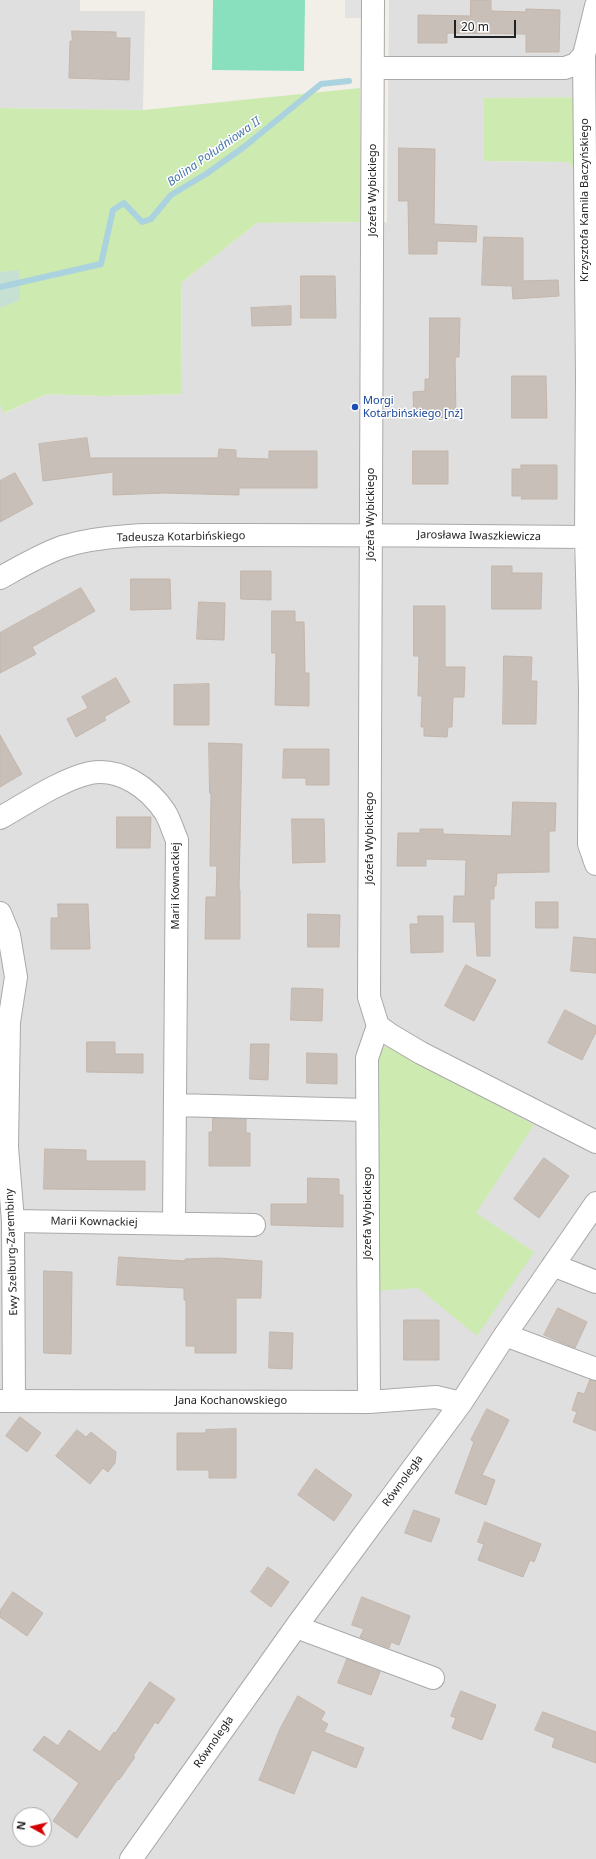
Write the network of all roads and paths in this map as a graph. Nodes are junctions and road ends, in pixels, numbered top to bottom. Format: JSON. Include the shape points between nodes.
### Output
{"nodes":[{"id":1,"x":373,"y":0,"type":"edge"},
{"id":2,"x":596,"y":6,"type":"edge"},
{"id":3,"x":584,"y":55,"type":"junction"},
{"id":4,"x":373,"y":68,"type":"junction"},
{"id":5,"x":371,"y":535,"type":"junction"},
{"id":6,"x":586,"y":537,"type":"junction"},
{"id":7,"x":0,"y":578,"type":"edge"},
{"id":8,"x":593,"y":689,"type":"edge"},
{"id":9,"x":0,"y":818,"type":"edge"},
{"id":10,"x":596,"y":864,"type":"edge"},
{"id":11,"x":0,"y":913,"type":"edge"},
{"id":12,"x":378,"y":1026,"type":"junction"},
{"id":13,"x":175,"y":1105,"type":"junction"},
{"id":14,"x":367,"y":1110,"type":"junction"},
{"id":15,"x":596,"y":1142,"type":"edge"},
{"id":16,"x":4,"y":1147,"type":"edge"},
{"id":17,"x":596,"y":1203,"type":"edge"},
{"id":18,"x":13,"y":1221,"type":"junction"},
{"id":19,"x":174,"y":1224,"type":"junction"},
{"id":20,"x":254,"y":1225,"type":"dead end"},
{"id":21,"x":553,"y":1265,"type":"junction"},
{"id":22,"x":596,"y":1282,"type":"edge"},
{"id":23,"x":505,"y":1335,"type":"junction"},
{"id":24,"x":596,"y":1369,"type":"edge"},
{"id":25,"x":7,"y":1401,"type":"edge"},
{"id":26,"x":369,"y":1402,"type":"junction"},
{"id":27,"x":461,"y":1403,"type":"junction"},
{"id":28,"x":298,"y":1624,"type":"junction"},
{"id":29,"x":433,"y":1678,"type":"dead end"},
{"id":30,"x":131,"y":1859,"type":"edge"}],
"edges":[{"from":1,"to":4,"type":"street","name":"Józefa Wybickiego"},
{"from":2,"to":3,"type":"street","name":"Krzysztofa Kamila Baczyńskiego"},
{"from":3,"to":4,"type":"street","via":[[576,64],[565,68]]},
{"from":3,"to":6,"type":"street","name":"Krzysztofa Kamila Baczyńskiego"},
{"from":4,"to":5,"type":"street","name":"Józefa Wybickiego"},
{"from":5,"to":6,"type":"street","name":"Jarosława Iwaszkiewicza"},
{"from":5,"to":7,"type":"street","name":"Tadeusza Kotarbińskiego","via":[[109,538],[62,547]]},
{"from":5,"to":12,"type":"street","name":"Józefa Wybickiego","via":[[368,997]]},
{"from":6,"to":8,"type":"street","name":"Krzysztofa Kamila Baczyńskiego"},
{"from":8,"to":10,"type":"street","name":"Krzysztofa Kamila Baczyńskiego","via":[[588,844]]},
{"from":9,"to":13,"type":"street","name":"Marii Kownackiej","via":[[68,781],[91,773],[113,773],[134,782],[153,796],[166,813],[177,840]]},
{"from":11,"to":16,"type":"street","name":"Ewy Szelburg-Zarembiny","via":[[9,935],[16,977],[9,1022]]},
{"from":12,"to":14,"type":"street","name":"Józefa Wybickiego","via":[[367,1058]]},
{"from":12,"to":15,"type":"street","via":[[421,1053]]},
{"from":13,"to":14,"type":"street"},
{"from":13,"to":19,"type":"street","name":"Marii Kownackiej"},
{"from":14,"to":26,"type":"street","name":"Józefa Wybickiego"},
{"from":16,"to":18,"type":"street","name":"Ewy Szelburg-Zarembiny"},
{"from":17,"to":21,"type":"street","name":"Równoległa"},
{"from":18,"to":19,"type":"street","name":"Marii Kownackiej"},
{"from":18,"to":25,"type":"street","name":"Ewy Szelburg-Zarembiny"},
{"from":19,"to":20,"type":"street","name":"Marii Kownackiej"},
{"from":21,"to":22,"type":"street"},
{"from":21,"to":23,"type":"street","name":"Równoległa"},
{"from":23,"to":24,"type":"street"},
{"from":23,"to":27,"type":"street","name":"Równoległa"},
{"from":25,"to":26,"type":"street","name":"Jana Kochanowskiego"},
{"from":26,"to":27,"type":"street","name":"Jana Kochanowskiego","via":[[436,1397]]},
{"from":27,"to":28,"type":"street","name":"Równoległa"},
{"from":28,"to":29,"type":"street","via":[[307,1631]]},
{"from":28,"to":30,"type":"street","name":"Równoległa"}]}
